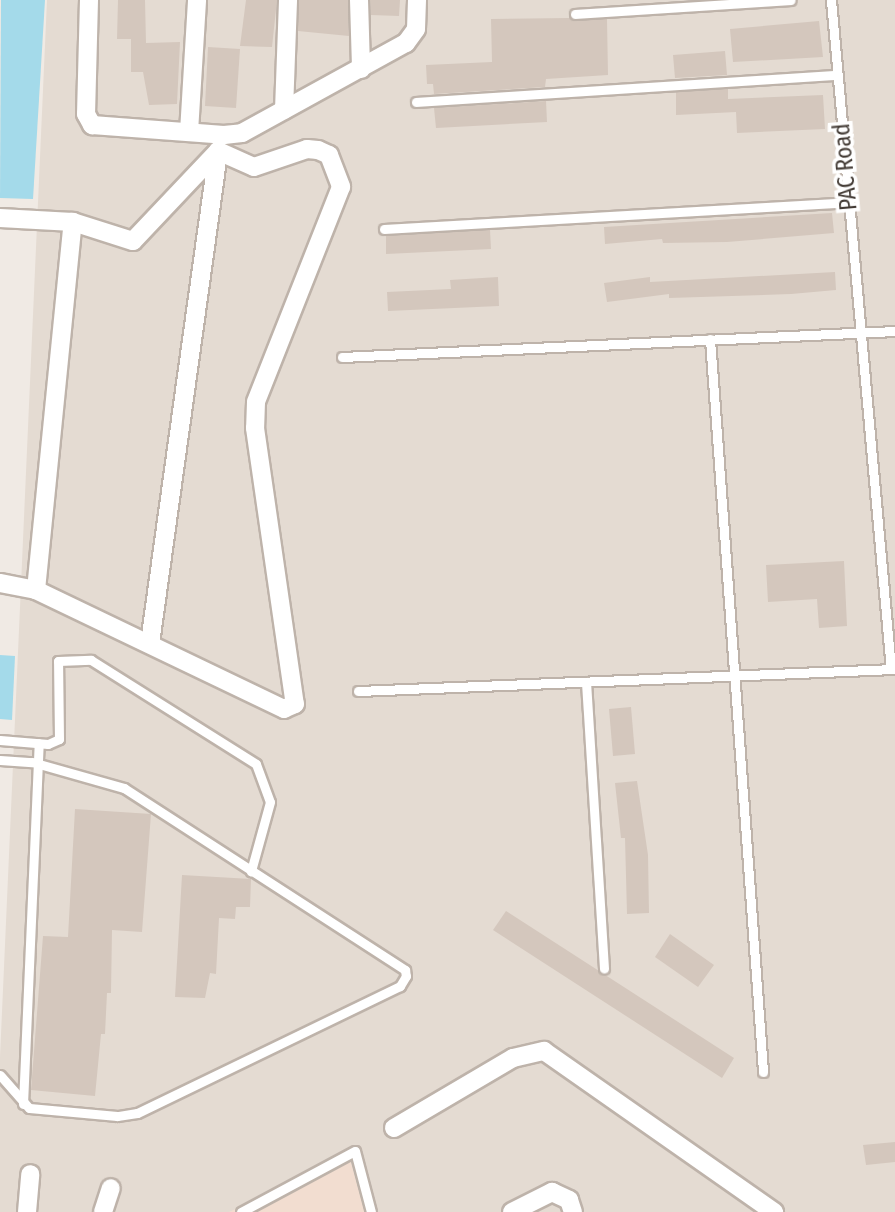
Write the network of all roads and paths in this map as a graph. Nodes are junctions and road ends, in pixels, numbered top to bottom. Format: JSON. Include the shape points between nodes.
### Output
{"nodes":[{"id":1,"x":89,"y":0,"type":"edge"},
{"id":2,"x":197,"y":0,"type":"edge"},
{"id":3,"x":288,"y":0,"type":"edge"},
{"id":4,"x":359,"y":0,"type":"edge"},
{"id":5,"x":417,"y":0,"type":"edge"},
{"id":6,"x":791,"y":0,"type":"edge"},
{"id":7,"x":831,"y":0,"type":"edge"},
{"id":8,"x":575,"y":13,"type":"dead end"},
{"id":9,"x":361,"y":69,"type":"junction"},
{"id":10,"x":837,"y":75,"type":"junction"},
{"id":11,"x":416,"y":102,"type":"dead end"},
{"id":12,"x":284,"y":110,"type":"junction"},
{"id":13,"x":189,"y":132,"type":"junction"},
{"id":14,"x":218,"y":151,"type":"junction"},
{"id":15,"x":848,"y":202,"type":"junction"},
{"id":16,"x":0,"y":218,"type":"edge"},
{"id":17,"x":73,"y":222,"type":"junction"},
{"id":18,"x":384,"y":229,"type":"dead end"},
{"id":19,"x":895,"y":331,"type":"edge"},
{"id":20,"x":864,"y":333,"type":"junction"},
{"id":21,"x":710,"y":338,"type":"junction"},
{"id":22,"x":342,"y":357,"type":"dead end"},
{"id":23,"x":0,"y":583,"type":"edge"},
{"id":24,"x":36,"y":590,"type":"junction"},
{"id":25,"x":150,"y":643,"type":"junction"},
{"id":26,"x":893,"y":669,"type":"edge"},
{"id":27,"x":734,"y":675,"type":"junction"},
{"id":28,"x":586,"y":682,"type":"junction"},
{"id":29,"x":358,"y":691,"type":"dead end"},
{"id":30,"x":0,"y":740,"type":"edge"},
{"id":31,"x":39,"y":743,"type":"junction"},
{"id":32,"x":0,"y":760,"type":"edge"},
{"id":33,"x":37,"y":764,"type":"junction"},
{"id":34,"x":251,"y":871,"type":"junction"},
{"id":35,"x":604,"y":968,"type":"dead end"},
{"id":36,"x":763,"y":1072,"type":"dead end"},
{"id":37,"x":0,"y":1075,"type":"edge"},
{"id":38,"x":23,"y":1104,"type":"junction"},
{"id":39,"x":394,"y":1128,"type":"dead end"},
{"id":40,"x":30,"y":1174,"type":"dead end"},
{"id":41,"x":111,"y":1188,"type":"dead end"},
{"id":42,"x":27,"y":1212,"type":"edge"},
{"id":43,"x":103,"y":1212,"type":"edge"},
{"id":44,"x":241,"y":1212,"type":"edge"},
{"id":45,"x":371,"y":1212,"type":"edge"},
{"id":46,"x":512,"y":1212,"type":"edge"},
{"id":47,"x":573,"y":1212,"type":"edge"},
{"id":48,"x":774,"y":1212,"type":"edge"}],
"edges":[{"from":1,"to":13,"type":"street","via":[[88,121],[98,129]]},
{"from":2,"to":13,"type":"street"},
{"from":3,"to":12,"type":"street"},
{"from":4,"to":9,"type":"street"},
{"from":5,"to":9,"type":"street","via":[[412,38]]},
{"from":6,"to":8,"type":"lane"},
{"from":7,"to":10,"type":"lane","name":"PAC Road"},
{"from":9,"to":12,"type":"street"},
{"from":10,"to":11,"type":"lane"},
{"from":10,"to":15,"type":"lane","name":"PAC Road"},
{"from":12,"to":13,"type":"street","via":[[233,135]]},
{"from":14,"to":17,"type":"street","via":[[133,242]]},
{"from":14,"to":25,"type":"street"},
{"from":14,"to":25,"type":"street","via":[[254,167],[307,149],[318,150],[329,155],[341,187],[256,402],[254,429],[295,704],[284,709]]},
{"from":15,"to":18,"type":"lane"},
{"from":15,"to":20,"type":"lane","name":"PAC Road"},
{"from":16,"to":17,"type":"street"},
{"from":17,"to":24,"type":"street"},
{"from":19,"to":20,"type":"lane"},
{"from":20,"to":21,"type":"lane"},
{"from":20,"to":26,"type":"lane","name":"PAC Road"},
{"from":21,"to":22,"type":"lane"},
{"from":21,"to":27,"type":"lane"},
{"from":23,"to":24,"type":"street"},
{"from":24,"to":25,"type":"street"},
{"from":26,"to":27,"type":"lane"},
{"from":27,"to":28,"type":"lane"},
{"from":27,"to":36,"type":"lane"},
{"from":28,"to":29,"type":"lane"},
{"from":28,"to":35,"type":"lane"},
{"from":30,"to":31,"type":"lane"},
{"from":31,"to":33,"type":"lane"},
{"from":31,"to":34,"type":"lane","via":[[59,739],[58,661],[91,660],[256,764],[271,802]]},
{"from":32,"to":33,"type":"lane"},
{"from":33,"to":34,"type":"lane","via":[[124,788]]},
{"from":33,"to":38,"type":"lane"},
{"from":34,"to":38,"type":"lane","via":[[405,970],[403,982],[137,1114],[98,1115]]},
{"from":37,"to":38,"type":"lane"},
{"from":39,"to":48,"type":"street","via":[[513,1058],[544,1051]]},
{"from":40,"to":42,"type":"street"},
{"from":41,"to":43,"type":"street"},
{"from":44,"to":45,"type":"lane","via":[[355,1152]]},
{"from":46,"to":47,"type":"street","via":[[552,1192],[569,1200]]}]}
